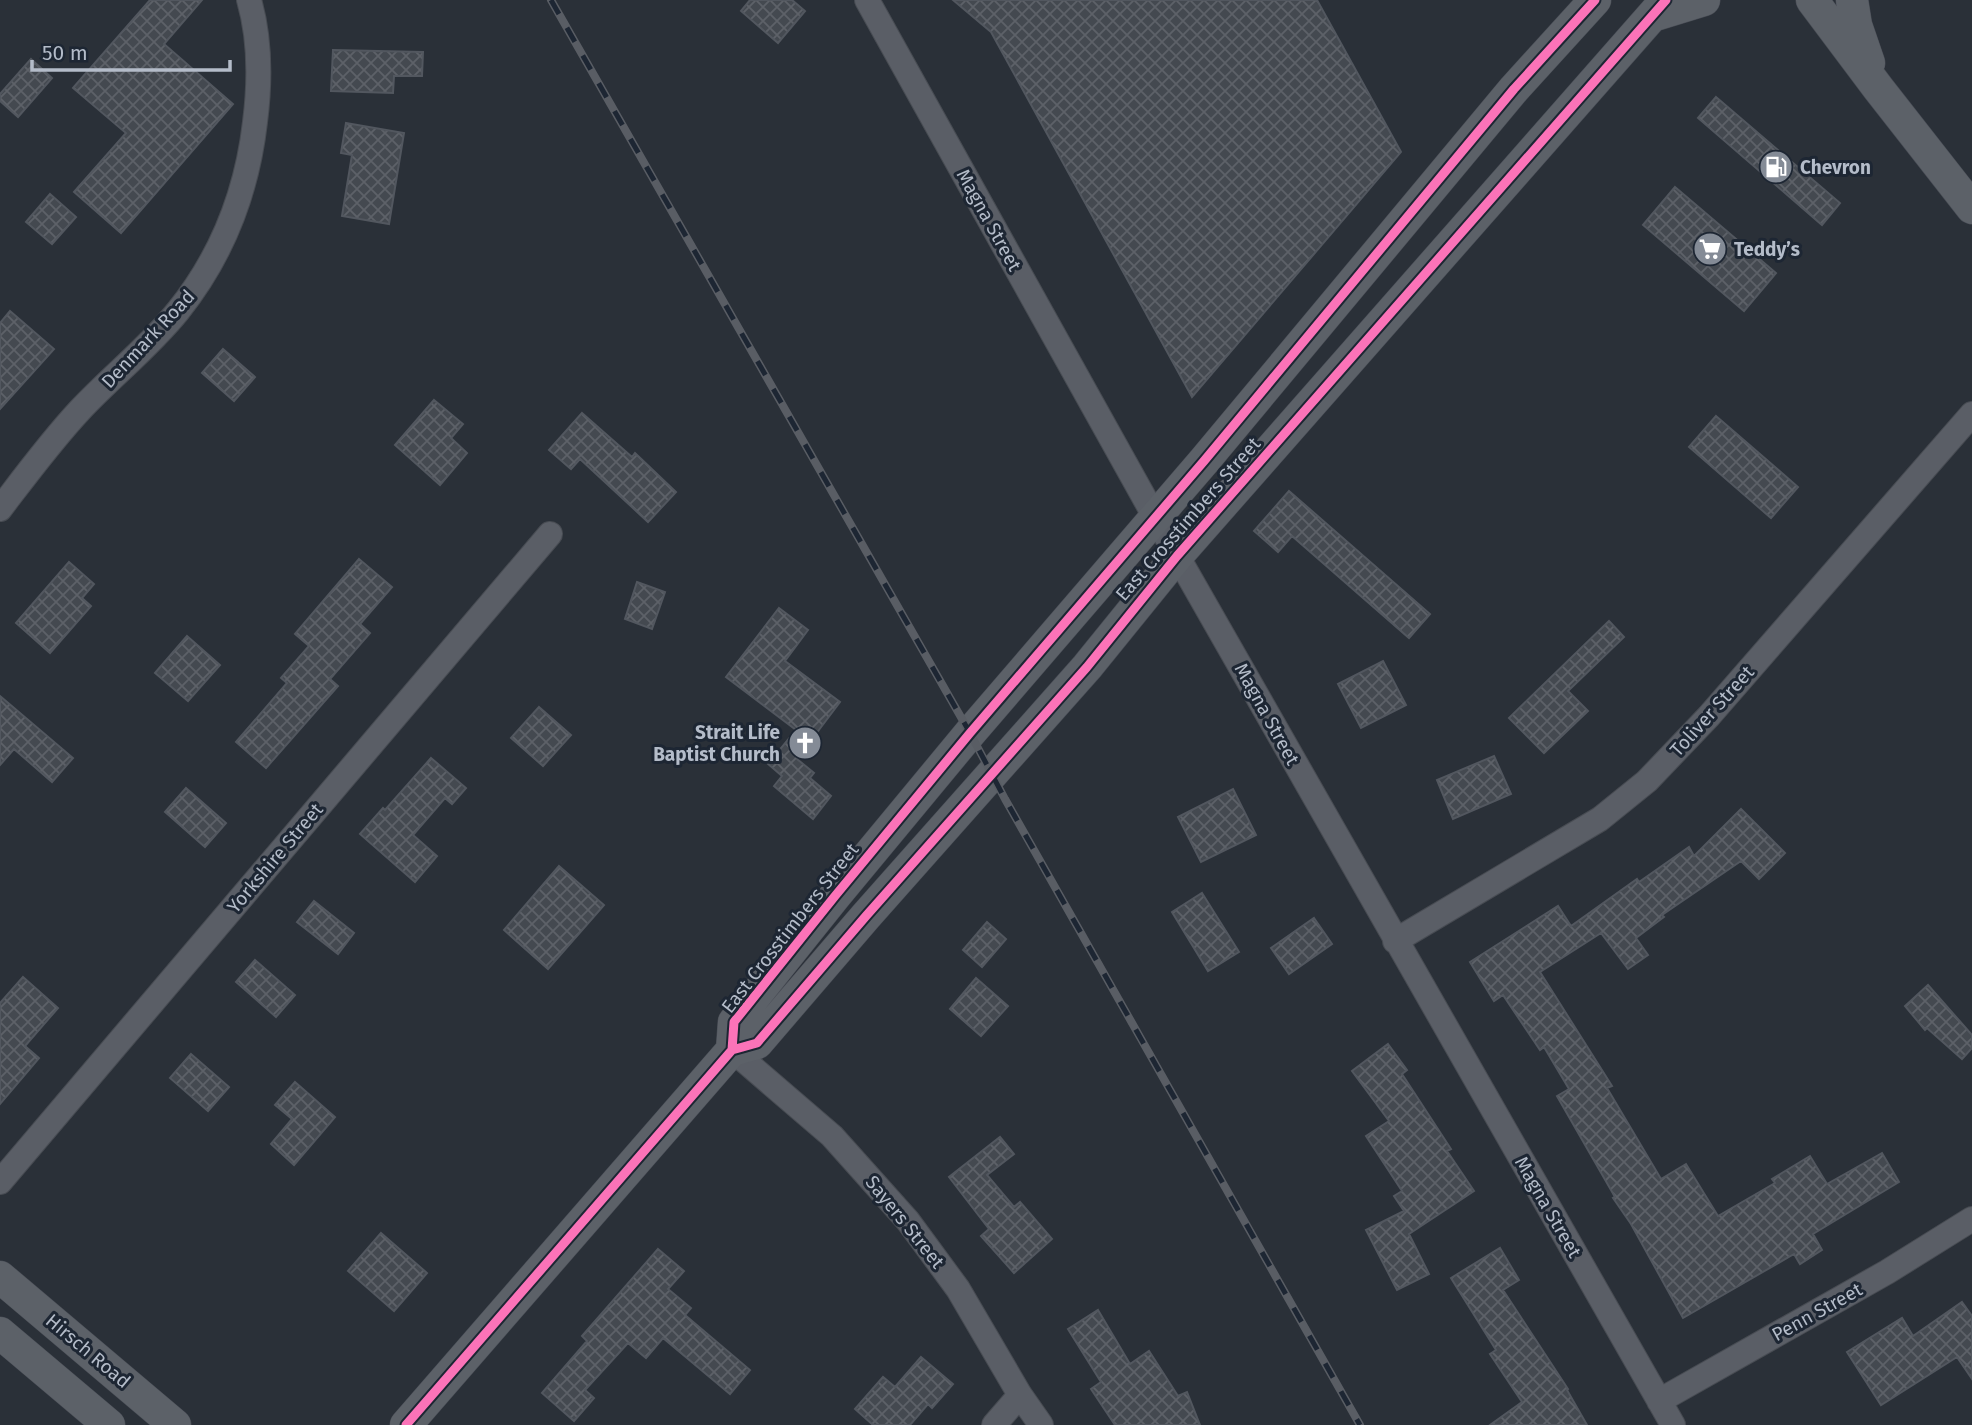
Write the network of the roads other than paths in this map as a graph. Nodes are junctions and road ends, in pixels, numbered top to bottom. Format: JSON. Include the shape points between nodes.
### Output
{"nodes":[{"id":1,"x":249,"y":0,"type":"edge"},
{"id":2,"x":867,"y":0,"type":"edge"},
{"id":3,"x":1595,"y":0,"type":"edge"},
{"id":4,"x":1703,"y":0,"type":"edge"},
{"id":5,"x":1812,"y":0,"type":"edge"},
{"id":6,"x":1852,"y":0,"type":"edge"},
{"id":7,"x":1659,"y":8,"type":"edge"},
{"id":8,"x":1878,"y":88,"type":"junction"},
{"id":9,"x":1972,"y":208,"type":"edge"},
{"id":10,"x":1972,"y":414,"type":"edge"},
{"id":11,"x":0,"y":509,"type":"edge"},
{"id":12,"x":1155,"y":517,"type":"junction"},
{"id":13,"x":550,"y":534,"type":"dead end"},
{"id":14,"x":1177,"y":556,"type":"junction"},
{"id":15,"x":1395,"y":942,"type":"junction"},
{"id":16,"x":732,"y":1050,"type":"junction"},
{"id":17,"x":0,"y":1182,"type":"edge"},
{"id":18,"x":1972,"y":1219,"type":"edge"},
{"id":19,"x":0,"y":1277,"type":"edge"},
{"id":20,"x":0,"y":1333,"type":"edge"},
{"id":21,"x":1020,"y":1395,"type":"junction"},
{"id":22,"x":1659,"y":1401,"type":"junction"},
{"id":23,"x":108,"y":1425,"type":"edge"},
{"id":24,"x":175,"y":1425,"type":"edge"},
{"id":25,"x":406,"y":1425,"type":"edge"},
{"id":26,"x":994,"y":1425,"type":"edge"},
{"id":27,"x":1041,"y":1425,"type":"edge"},
{"id":28,"x":1673,"y":1425,"type":"edge"}],
"edges":[{"from":1,"to":11,"type":"street","name":"Denmark Road","via":[[257,61],[253,146],[239,202],[222,244],[176,313],[54,439]]},
{"from":2,"to":12,"type":"street","name":"Magna Street"},
{"from":3,"to":12,"type":"main road","name":"East Crosstimbers Street","via":[[1514,89]]},
{"from":4,"to":7,"type":"main road"},
{"from":5,"to":8,"type":"main road"},
{"from":6,"to":8,"type":"main road"},
{"from":7,"to":14,"type":"main road","name":"East Crosstimbers Street"},
{"from":8,"to":9,"type":"main road"},
{"from":10,"to":15,"type":"street","name":"Toliver Street","via":[[1647,781],[1600,819]]},
{"from":12,"to":14,"type":"street","name":"Magna Street"},
{"from":12,"to":16,"type":"main road","name":"East Crosstimbers Street","via":[[961,744],[734,1022]]},
{"from":13,"to":17,"type":"street","name":"Yorkshire Street"},
{"from":14,"to":15,"type":"street","name":"Magna Street"},
{"from":14,"to":16,"type":"main road","name":"East Crosstimbers Street","via":[[1087,667],[757,1044]]},
{"from":15,"to":22,"type":"street","name":"Magna Street"},
{"from":16,"to":21,"type":"street","name":"Sayers Street","via":[[832,1136],[908,1221],[958,1289]]},
{"from":16,"to":25,"type":"main road","name":"East Crosstimbers Street"},
{"from":18,"to":22,"type":"street","name":"Penn Street"},
{"from":19,"to":24,"type":"main road","name":"Hirsch Road"},
{"from":20,"to":23,"type":"main road"},
{"from":21,"to":26,"type":"street"},
{"from":21,"to":27,"type":"street","name":"Sayers Street"},
{"from":22,"to":28,"type":"street","name":"Magna Street"}]}
